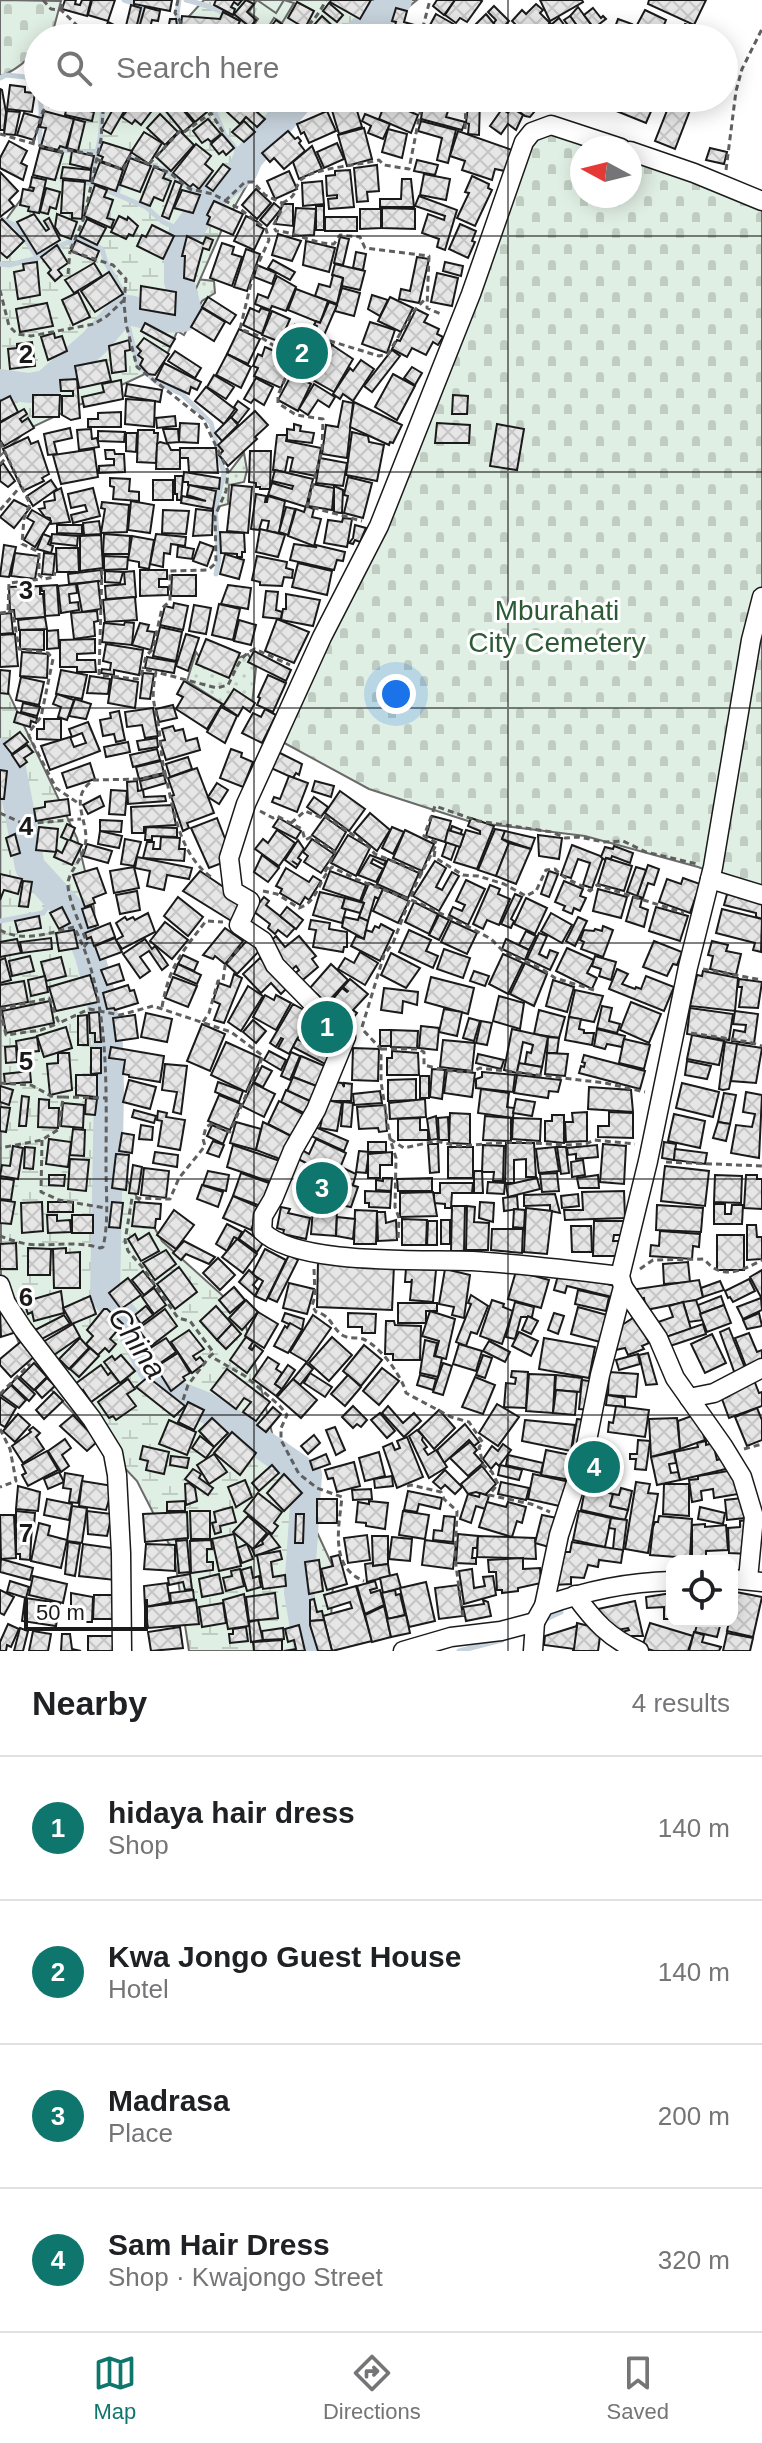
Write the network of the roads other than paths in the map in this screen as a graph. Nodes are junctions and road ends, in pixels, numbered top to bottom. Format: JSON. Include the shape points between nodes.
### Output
{"nodes":[{"id":1,"x":588,"y":136,"type":"edge"},
{"id":2,"x":642,"y":155,"type":"edge"},
{"id":3,"x":762,"y":201,"type":"edge"},
{"id":4,"x":762,"y":597,"type":"edge"},
{"id":5,"x":711,"y":873,"type":"junction"},
{"id":6,"x":762,"y":895,"type":"edge"},
{"id":7,"x":621,"y":1282,"type":"junction"},
{"id":8,"x":0,"y":1285,"type":"edge"},
{"id":9,"x":762,"y":1368,"type":"edge"},
{"id":10,"x":689,"y":1398,"type":"junction"},
{"id":11,"x":747,"y":1580,"type":"edge"},
{"id":12,"x":666,"y":1581,"type":"edge"},
{"id":13,"x":575,"y":1595,"type":"junction"},
{"id":14,"x":539,"y":1614,"type":"junction"},
{"id":15,"x":122,"y":1651,"type":"edge"},
{"id":16,"x":403,"y":1651,"type":"edge"},
{"id":17,"x":533,"y":1651,"type":"edge"},
{"id":18,"x":639,"y":1651,"type":"edge"}],
"edges":[{"from":1,"to":7,"type":"street","via":[[563,127],[540,127],[517,157],[456,335],[379,526],[305,673],[246,804],[229,858],[233,891],[250,901],[245,928],[263,941],[275,965],[324,1015],[354,1033],[263,1216],[262,1231],[271,1241],[315,1254],[530,1266]]},
{"from":2,"to":3,"type":"street"},
{"from":4,"to":5,"type":"street"},
{"from":5,"to":6,"type":"street"},
{"from":5,"to":7,"type":"street"},
{"from":7,"to":10,"type":"street"},
{"from":7,"to":14,"type":"street","via":[[583,1461]]},
{"from":8,"to":15,"type":"street","via":[[6,1303],[113,1453]]},
{"from":9,"to":10,"type":"street","via":[[714,1393]]},
{"from":10,"to":11,"type":"street","via":[[742,1477],[754,1517]]},
{"from":12,"to":13,"type":"street"},
{"from":13,"to":14,"type":"street"},
{"from":13,"to":18,"type":"street","via":[[595,1624]]},
{"from":14,"to":16,"type":"street","via":[[501,1631],[451,1637]]},
{"from":14,"to":17,"type":"street"}]}
